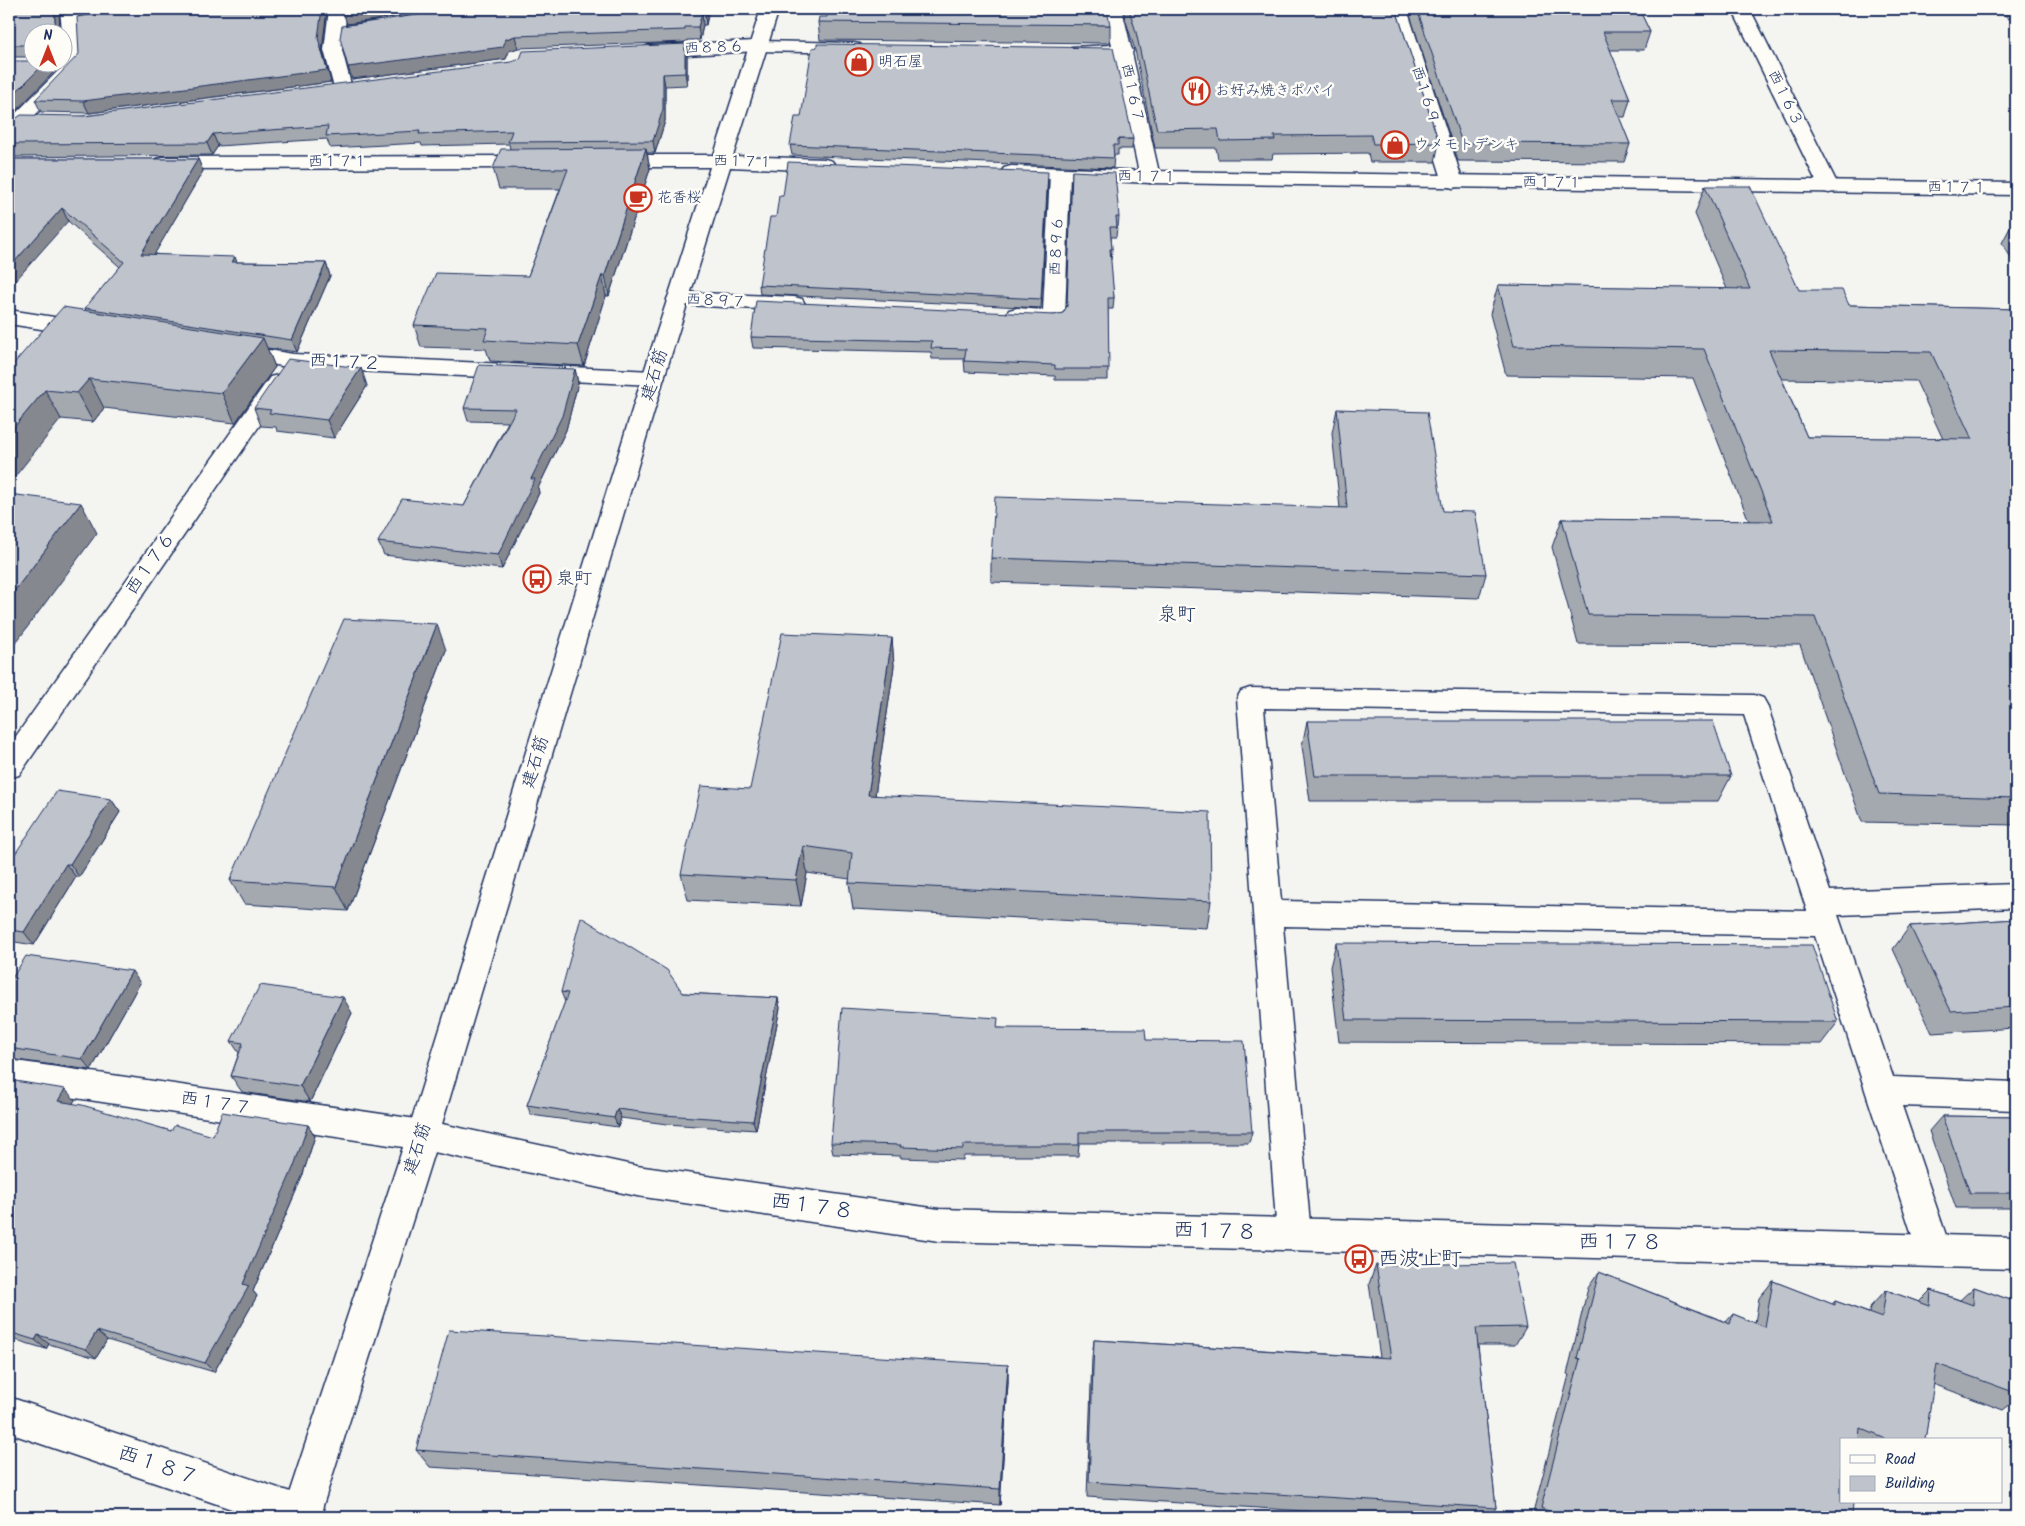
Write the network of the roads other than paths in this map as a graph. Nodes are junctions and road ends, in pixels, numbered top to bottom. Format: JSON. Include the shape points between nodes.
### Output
{"nodes":[{"id":1,"x":338,"y":9,"type":"edge"},
{"id":2,"x":770,"y":9,"type":"edge"},
{"id":3,"x":1113,"y":9,"type":"edge"},
{"id":4,"x":1398,"y":9,"type":"edge"},
{"id":5,"x":1741,"y":9,"type":"edge"},
{"id":6,"x":76,"y":18,"type":"edge"},
{"id":7,"x":395,"y":24,"type":"edge"},
{"id":8,"x":336,"y":32,"type":"junction"},
{"id":9,"x":758,"y":46,"type":"junction"},
{"id":10,"x":867,"y":48,"type":"edge"},
{"id":11,"x":1064,"y":50,"type":"edge"},
{"id":12,"x":1124,"y":51,"type":"junction"},
{"id":13,"x":633,"y":52,"type":"edge"},
{"id":14,"x":74,"y":65,"type":"joint"},
{"id":15,"x":362,"y":85,"type":"edge"},
{"id":16,"x":343,"y":88,"type":"junction"},
{"id":17,"x":323,"y":90,"type":"edge"},
{"id":18,"x":50,"y":120,"type":"edge"},
{"id":19,"x":15,"y":125,"type":"edge"},
{"id":20,"x":554,"y":161,"type":"edge"},
{"id":21,"x":593,"y":161,"type":"edge"},
{"id":22,"x":722,"y":161,"type":"junction"},
{"id":23,"x":148,"y":163,"type":"edge"},
{"id":24,"x":841,"y":165,"type":"edge"},
{"id":25,"x":990,"y":171,"type":"edge"},
{"id":26,"x":1060,"y":174,"type":"junction"},
{"id":27,"x":1150,"y":177,"type":"junction"},
{"id":28,"x":1453,"y":182,"type":"junction"},
{"id":29,"x":1829,"y":187,"type":"junction"},
{"id":30,"x":2016,"y":189,"type":"edge"},
{"id":31,"x":678,"y":299,"type":"junction"},
{"id":32,"x":817,"y":306,"type":"edge"},
{"id":33,"x":994,"y":314,"type":"edge"},
{"id":34,"x":9,"y":317,"type":"edge"},
{"id":35,"x":109,"y":332,"type":"edge"},
{"id":36,"x":216,"y":349,"type":"edge"},
{"id":37,"x":293,"y":361,"type":"junction"},
{"id":38,"x":654,"y":378,"type":"junction"},
{"id":39,"x":9,"y":767,"type":"edge"},
{"id":40,"x":2016,"y":896,"type":"edge"},
{"id":41,"x":1267,"y":913,"type":"junction"},
{"id":42,"x":1823,"y":914,"type":"junction"},
{"id":43,"x":9,"y":1074,"type":"edge"},
{"id":44,"x":1882,"y":1091,"type":"junction"},
{"id":45,"x":2016,"y":1096,"type":"edge"},
{"id":46,"x":423,"y":1135,"type":"junction"},
{"id":47,"x":1294,"y":1234,"type":"junction"},
{"id":48,"x":1934,"y":1250,"type":"junction"},
{"id":49,"x":2016,"y":1253,"type":"edge"},
{"id":50,"x":9,"y":1415,"type":"edge"},
{"id":51,"x":305,"y":1516,"type":"edge"}],
"edges":[{"from":1,"to":8,"type":"street"},
{"from":2,"to":9,"type":"street","name":"建石筋"},
{"from":3,"to":12,"type":"street","name":"西１６７"},
{"from":4,"to":28,"type":"street","name":"西１６９"},
{"from":5,"to":29,"type":"street","name":"西１６３"},
{"from":6,"to":14,"type":"street"},
{"from":7,"to":8,"type":"street"},
{"from":8,"to":16,"type":"street","via":[[333,50]]},
{"from":9,"to":10,"type":"street","name":"西８８６"},
{"from":9,"to":13,"type":"street","name":"西８８６"},
{"from":9,"to":22,"type":"street","name":"建石筋"},
{"from":11,"to":12,"type":"street"},
{"from":12,"to":27,"type":"street","name":"西１６７"},
{"from":14,"to":19,"type":"street"},
{"from":15,"to":16,"type":"street"},
{"from":16,"to":17,"type":"street"},
{"from":18,"to":19,"type":"street"},
{"from":20,"to":23,"type":"street","name":"西１７１"},
{"from":21,"to":22,"type":"street","name":"西１７１"},
{"from":22,"to":24,"type":"street","name":"西１７１"},
{"from":22,"to":31,"type":"street","name":"建石筋"},
{"from":25,"to":26,"type":"street","name":"西１７１"},
{"from":26,"to":27,"type":"street","name":"西１７１"},
{"from":26,"to":33,"type":"street","name":"西８９６","via":[[1054,317]]},
{"from":27,"to":28,"type":"street","name":"西１７１"},
{"from":28,"to":29,"type":"street","name":"西１７１"},
{"from":29,"to":30,"type":"street","name":"西１７１"},
{"from":31,"to":32,"type":"street","name":"西８９７"},
{"from":31,"to":38,"type":"street","name":"建石筋"},
{"from":34,"to":35,"type":"street"},
{"from":36,"to":37,"type":"street","name":"西１７２"},
{"from":37,"to":38,"type":"street","name":"西１７２"},
{"from":37,"to":39,"type":"street","name":"西１７６"},
{"from":38,"to":46,"type":"street","name":"建石筋"},
{"from":40,"to":42,"type":"street"},
{"from":41,"to":42,"type":"street"},
{"from":41,"to":42,"type":"street","via":[[1250,698],[1754,705]]},
{"from":41,"to":47,"type":"street"},
{"from":42,"to":44,"type":"street"},
{"from":43,"to":46,"type":"street","name":"西１７７"},
{"from":44,"to":45,"type":"street"},
{"from":44,"to":48,"type":"street"},
{"from":46,"to":47,"type":"street","name":"西１７８","via":[[637,1181],[938,1225]]},
{"from":46,"to":51,"type":"street","name":"建石筋"},
{"from":47,"to":48,"type":"street","name":"西１７８"},
{"from":48,"to":49,"type":"street","name":"西１７８"},
{"from":50,"to":51,"type":"street","name":"西１８７"}]}
